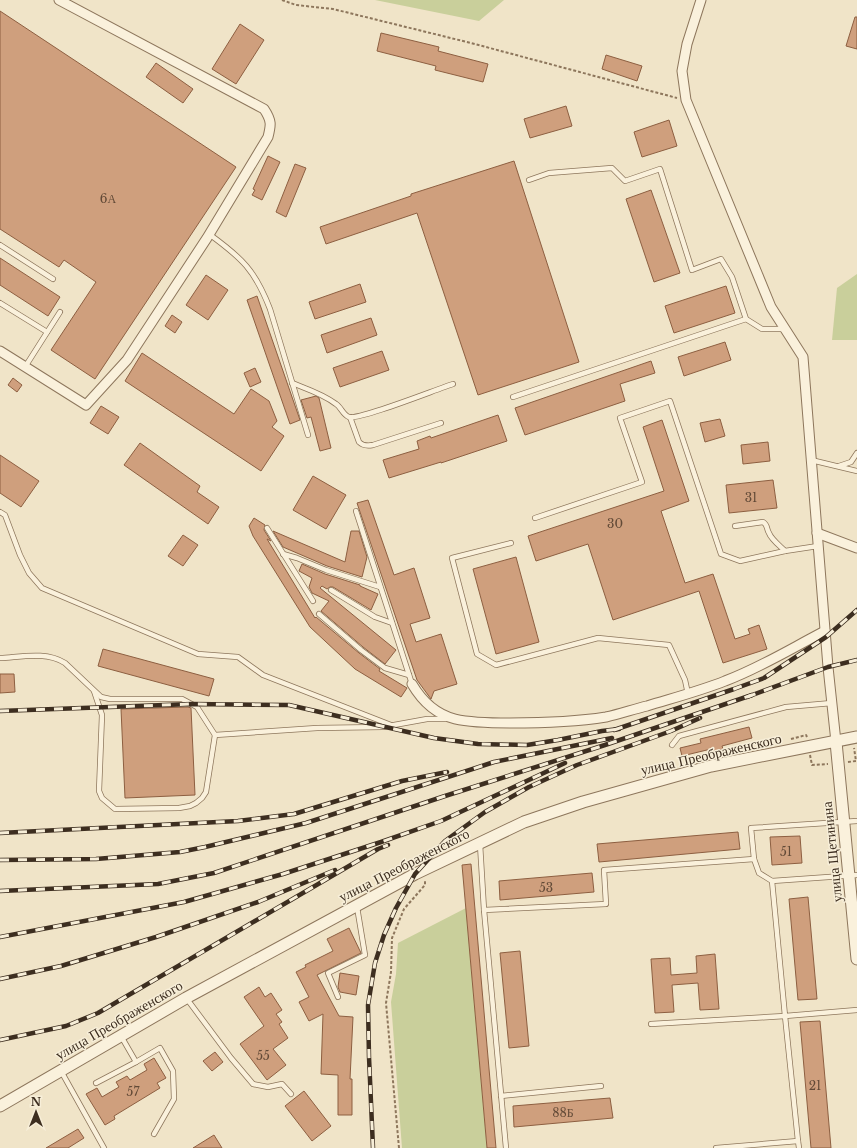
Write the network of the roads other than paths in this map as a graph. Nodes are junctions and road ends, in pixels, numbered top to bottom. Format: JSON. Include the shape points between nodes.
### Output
{"nodes":[{"id":1,"x":59,"y":0,"type":"edge"},
{"id":2,"x":701,"y":0,"type":"edge"},
{"id":3,"x":529,"y":180,"type":"dead end"},
{"id":4,"x":209,"y":234,"type":"junction"},
{"id":5,"x":0,"y":245,"type":"edge"},
{"id":6,"x":53,"y":279,"type":"dead end"},
{"id":7,"x":0,"y":303,"type":"edge"},
{"id":8,"x":60,"y":312,"type":"dead end"},
{"id":9,"x":746,"y":319,"type":"junction"},
{"id":10,"x":785,"y":329,"type":"junction"},
{"id":11,"x":47,"y":332,"type":"junction"},
{"id":12,"x":0,"y":351,"type":"edge"},
{"id":13,"x":25,"y":367,"type":"junction"},
{"id":14,"x":292,"y":382,"type":"junction"},
{"id":15,"x":453,"y":384,"type":"dead end"},
{"id":16,"x":513,"y":397,"type":"dead end"},
{"id":17,"x":350,"y":417,"type":"junction"},
{"id":18,"x":441,"y":423,"type":"dead end"},
{"id":19,"x":308,"y":435,"type":"dead end"},
{"id":20,"x":857,"y":453,"type":"edge"},
{"id":21,"x":811,"y":460,"type":"junction"},
{"id":22,"x":838,"y":466,"type":"junction"},
{"id":23,"x":857,"y":470,"type":"edge"},
{"id":24,"x":356,"y":511,"type":"dead end"},
{"id":25,"x":0,"y":512,"type":"edge"},
{"id":26,"x":535,"y":518,"type":"dead end"},
{"id":27,"x":735,"y":526,"type":"dead end"},
{"id":28,"x":267,"y":528,"type":"dead end"},
{"id":29,"x":817,"y":533,"type":"junction"},
{"id":30,"x":511,"y":543,"type":"dead end"},
{"id":31,"x":818,"y":546,"type":"junction"},
{"id":32,"x":857,"y":548,"type":"edge"},
{"id":33,"x":785,"y":551,"type":"junction"},
{"id":34,"x":283,"y":554,"type":"junction"},
{"id":35,"x":380,"y":587,"type":"junction"},
{"id":36,"x":331,"y":590,"type":"dead end"},
{"id":37,"x":313,"y":601,"type":"dead end"},
{"id":38,"x":319,"y":614,"type":"dead end"},
{"id":39,"x":392,"y":623,"type":"junction"},
{"id":40,"x":825,"y":630,"type":"junction"},
{"id":41,"x":0,"y":658,"type":"edge"},
{"id":42,"x":411,"y":679,"type":"junction"},
{"id":43,"x":94,"y":691,"type":"junction"},
{"id":44,"x":688,"y":694,"type":"junction"},
{"id":45,"x":832,"y":703,"type":"junction"},
{"id":46,"x":455,"y":719,"type":"junction"},
{"id":47,"x":391,"y":725,"type":"junction"},
{"id":48,"x":214,"y":735,"type":"junction"},
{"id":49,"x":857,"y":737,"type":"edge"},
{"id":50,"x":836,"y":742,"type":"junction"},
{"id":51,"x":672,"y":744,"type":"dead end"},
{"id":52,"x":857,"y":821,"type":"edge"},
{"id":53,"x":844,"y":822,"type":"junction"},
{"id":54,"x":480,"y":843,"type":"junction"},
{"id":55,"x":754,"y":859,"type":"junction"},
{"id":56,"x":853,"y":876,"type":"edge"},
{"id":57,"x":772,"y":881,"type":"junction"},
{"id":58,"x":357,"y":905,"type":"junction"},
{"id":59,"x":484,"y":910,"type":"junction"},
{"id":60,"x":857,"y":958,"type":"edge"},
{"id":61,"x":338,"y":997,"type":"dead end"},
{"id":62,"x":186,"y":998,"type":"junction"},
{"id":63,"x":857,"y":1010,"type":"edge"},
{"id":64,"x":785,"y":1016,"type":"junction"},
{"id":65,"x":651,"y":1024,"type":"dead end"},
{"id":66,"x":121,"y":1036,"type":"junction"},
{"id":67,"x":136,"y":1062,"type":"junction"},
{"id":68,"x":61,"y":1071,"type":"junction"},
{"id":69,"x":96,"y":1083,"type":"dead end"},
{"id":70,"x":601,"y":1086,"type":"dead end"},
{"id":71,"x":291,"y":1094,"type":"dead end"},
{"id":72,"x":501,"y":1096,"type":"junction"},
{"id":73,"x":0,"y":1106,"type":"edge"},
{"id":74,"x":154,"y":1134,"type":"dead end"},
{"id":75,"x":798,"y":1141,"type":"junction"},
{"id":76,"x":104,"y":1148,"type":"edge"},
{"id":77,"x":506,"y":1148,"type":"edge"},
{"id":78,"x":716,"y":1148,"type":"edge"},
{"id":79,"x":799,"y":1148,"type":"edge"}],
"edges":[{"from":1,"to":4,"type":"street","via":[[264,109],[270,118],[268,137]]},
{"from":2,"to":10,"type":"street","via":[[687,44],[682,72],[686,100],[771,307]]},
{"from":3,"to":9,"type":"lane","via":[[548,173],[612,168],[625,181],[660,169],[692,270],[722,259],[732,277]]},
{"from":4,"to":13,"type":"street","via":[[127,360],[86,404]]},
{"from":4,"to":14,"type":"lane","via":[[240,258],[262,289]]},
{"from":5,"to":6,"type":"lane"},
{"from":7,"to":11,"type":"lane"},
{"from":8,"to":11,"type":"lane"},
{"from":9,"to":10,"type":"lane","via":[[762,329]]},
{"from":9,"to":16,"type":"lane"},
{"from":10,"to":21,"type":"street","via":[[803,357]]},
{"from":11,"to":13,"type":"lane"},
{"from":12,"to":13,"type":"street"},
{"from":14,"to":17,"type":"lane","via":[[321,394]]},
{"from":14,"to":19,"type":"lane"},
{"from":15,"to":17,"type":"lane","via":[[371,413]]},
{"from":17,"to":18,"type":"lane","via":[[359,442],[367,446]]},
{"from":20,"to":22,"type":"lane","via":[[851,462]]},
{"from":21,"to":22,"type":"lane"},
{"from":21,"to":29,"type":"street"},
{"from":22,"to":23,"type":"lane"},
{"from":24,"to":35,"type":"lane"},
{"from":25,"to":47,"type":"lane","via":[[5,515],[29,573],[42,588],[198,654],[238,657],[263,675]]},
{"from":26,"to":33,"type":"lane","via":[[642,482],[620,418],[670,401],[721,554],[740,561]]},
{"from":27,"to":33,"type":"lane","via":[[765,523],[769,534]]},
{"from":28,"to":34,"type":"lane"},
{"from":29,"to":31,"type":"street"},
{"from":29,"to":32,"type":"street"},
{"from":30,"to":44,"type":"lane","via":[[452,558],[477,654],[496,665],[598,638],[670,645],[685,680]]},
{"from":31,"to":33,"type":"lane"},
{"from":31,"to":40,"type":"street"},
{"from":34,"to":35,"type":"lane"},
{"from":34,"to":37,"type":"lane"},
{"from":35,"to":39,"type":"lane"},
{"from":36,"to":39,"type":"lane"},
{"from":38,"to":42,"type":"lane","via":[[385,668]]},
{"from":39,"to":42,"type":"lane"},
{"from":40,"to":44,"type":"street","via":[[766,664],[725,682]]},
{"from":40,"to":45,"type":"street"},
{"from":41,"to":43,"type":"lane","via":[[48,656],[58,659]]},
{"from":42,"to":46,"type":"street","via":[[426,704]]},
{"from":43,"to":48,"type":"lane","via":[[101,697],[110,699],[182,699],[197,707]]},
{"from":43,"to":48,"type":"lane","via":[[102,715],[99,791],[102,798],[115,809],[179,808],[196,803],[206,792]]},
{"from":44,"to":46,"type":"street","via":[[607,717],[568,722],[489,723]]},
{"from":45,"to":50,"type":"street"},
{"from":45,"to":51,"type":"lane","via":[[786,707],[679,736]]},
{"from":46,"to":47,"type":"lane","via":[[427,719]]},
{"from":47,"to":48,"type":"lane"},
{"from":49,"to":50,"type":"street","name":"улица Преображенского"},
{"from":50,"to":53,"type":"street","name":"улица Щетинина"},
{"from":50,"to":54,"type":"street","name":"улица Преображенского","via":[[711,766],[582,802],[524,822]]},
{"from":52,"to":53,"type":"lane"},
{"from":53,"to":55,"type":"lane","via":[[751,828]]},
{"from":53,"to":56,"type":"street","name":"улица Щетинина"},
{"from":54,"to":58,"type":"street","name":"улица Преображенского"},
{"from":54,"to":59,"type":"lane"},
{"from":55,"to":57,"type":"lane","via":[[759,873]]},
{"from":55,"to":59,"type":"lane","via":[[604,870],[606,904]]},
{"from":56,"to":57,"type":"lane"},
{"from":56,"to":60,"type":"street","name":"улица Щетинина"},
{"from":57,"to":64,"type":"lane"},
{"from":58,"to":61,"type":"lane","via":[[365,955],[328,973]]},
{"from":58,"to":62,"type":"street","name":"улица Преображенского"},
{"from":59,"to":72,"type":"lane"},
{"from":62,"to":66,"type":"street","name":"улица Преображенского"},
{"from":62,"to":71,"type":"lane","via":[[253,1084],[268,1087],[282,1084]]},
{"from":63,"to":64,"type":"lane"},
{"from":64,"to":65,"type":"lane"},
{"from":64,"to":75,"type":"lane"},
{"from":66,"to":67,"type":"lane"},
{"from":66,"to":68,"type":"street","name":"улица Преображенского"},
{"from":67,"to":69,"type":"lane"},
{"from":67,"to":74,"type":"lane","via":[[160,1048],[172,1071],[174,1099]]},
{"from":68,"to":73,"type":"street","name":"улица Преображенского"},
{"from":68,"to":76,"type":"lane"},
{"from":70,"to":72,"type":"lane"},
{"from":72,"to":77,"type":"lane"},
{"from":75,"to":78,"type":"lane"},
{"from":75,"to":79,"type":"lane"}]}
